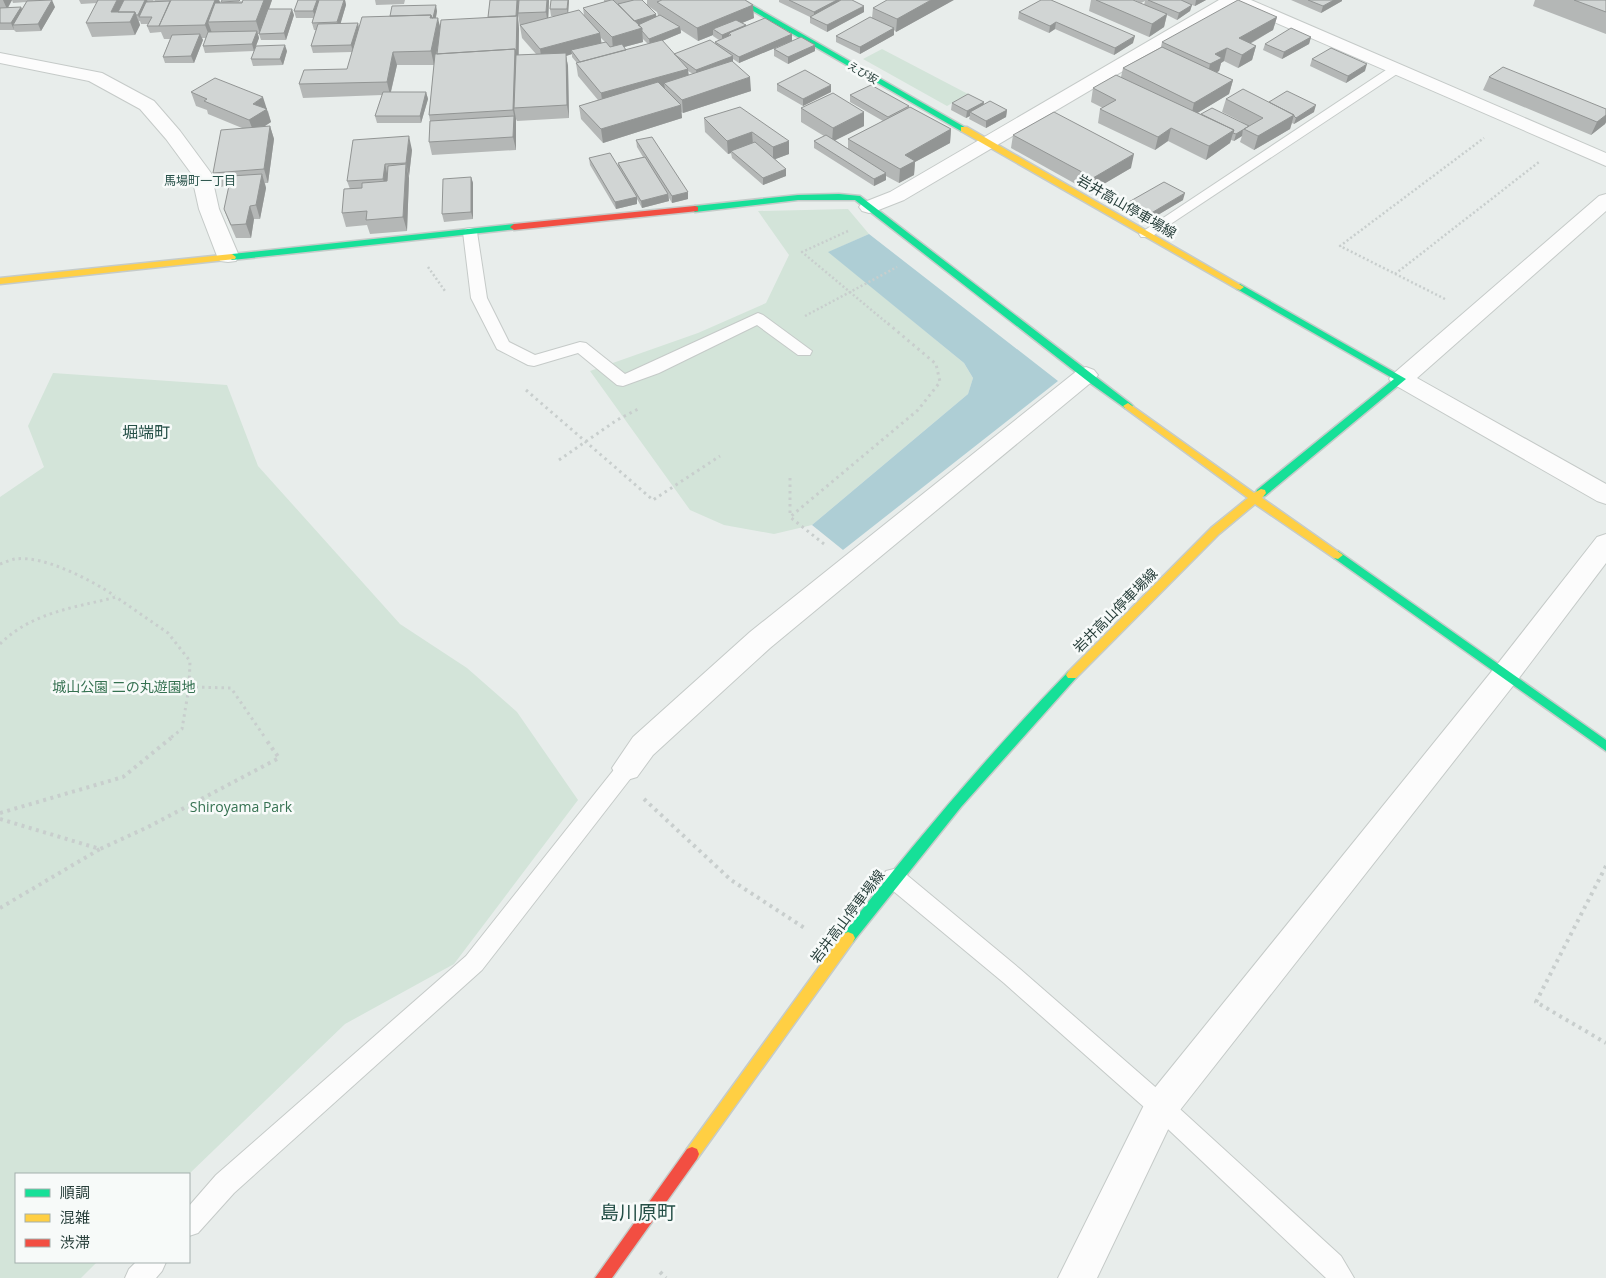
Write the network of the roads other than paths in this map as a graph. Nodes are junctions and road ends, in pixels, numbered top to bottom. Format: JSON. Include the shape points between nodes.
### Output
{"nodes":[{"id":1,"x":738,"y":0,"type":"edge"},
{"id":2,"x":1231,"y":0,"type":"edge"},
{"id":3,"x":1237,"y":0,"type":"edge"},
{"id":4,"x":0,"y":58,"type":"edge"},
{"id":5,"x":1396,"y":69,"type":"junction"},
{"id":6,"x":988,"y":144,"type":"junction"},
{"id":7,"x":1606,"y":160,"type":"edge"},
{"id":8,"x":1606,"y":200,"type":"edge"},
{"id":9,"x":875,"y":212,"type":"junction"},
{"id":10,"x":470,"y":232,"type":"junction"},
{"id":11,"x":1146,"y":234,"type":"junction"},
{"id":12,"x":228,"y":256,"type":"junction"},
{"id":13,"x":0,"y":280,"type":"edge"},
{"id":14,"x":804,"y":350,"type":"dead end"},
{"id":15,"x":1086,"y":375,"type":"junction"},
{"id":16,"x":1401,"y":379,"type":"junction"},
{"id":17,"x":1606,"y":495,"type":"edge"},
{"id":18,"x":1253,"y":498,"type":"junction"},
{"id":19,"x":1606,"y":544,"type":"edge"},
{"id":20,"x":1506,"y":674,"type":"junction"},
{"id":21,"x":1606,"y":746,"type":"edge"},
{"id":22,"x":627,"y":768,"type":"joint"},
{"id":23,"x":894,"y":878,"type":"junction"},
{"id":24,"x":1162,"y":1107,"type":"junction"},
{"id":25,"x":190,"y":1223,"type":"edge"},
{"id":26,"x":153,"y":1263,"type":"edge"},
{"id":27,"x":138,"y":1278,"type":"edge"},
{"id":28,"x":603,"y":1278,"type":"edge"},
{"id":29,"x":1077,"y":1278,"type":"edge"},
{"id":30,"x":1341,"y":1278,"type":"edge"}],
"edges":[{"from":1,"to":6,"type":"main road","name":"えび坂"},
{"from":2,"to":6,"type":"street"},
{"from":3,"to":5,"type":"street"},
{"from":4,"to":12,"type":"street","via":[[94,77],[147,104],[201,173],[209,209]]},
{"from":5,"to":7,"type":"street"},
{"from":5,"to":11,"type":"lane"},
{"from":6,"to":9,"type":"street"},
{"from":6,"to":11,"type":"main road","name":"岩井高山停車場線"},
{"from":8,"to":16,"type":"street"},
{"from":9,"to":10,"type":"main road","via":[[856,198],[796,198]]},
{"from":9,"to":15,"type":"main road"},
{"from":10,"to":12,"type":"main road"},
{"from":10,"to":14,"type":"lane","via":[[480,298],[503,345],[534,361],[580,347],[623,381],[758,318]]},
{"from":11,"to":16,"type":"main road","name":"岩井高山停車場線"},
{"from":12,"to":13,"type":"main road"},
{"from":15,"to":18,"type":"main road"},
{"from":15,"to":22,"type":"street","via":[[760,640],[643,746]]},
{"from":16,"to":17,"type":"street"},
{"from":16,"to":18,"type":"main road","name":"岩井高山停車場線"},
{"from":18,"to":20,"type":"main road"},
{"from":18,"to":23,"type":"main road","name":"岩井高山停車場線","via":[[1208,537],[1041,707]]},
{"from":19,"to":20,"type":"street"},
{"from":20,"to":21,"type":"main road"},
{"from":20,"to":24,"type":"street"},
{"from":22,"to":25,"type":"lane","via":[[474,963],[225,1184]]},
{"from":23,"to":24,"type":"lane"},
{"from":23,"to":28,"type":"main road","name":"岩井高山停車場線"},
{"from":24,"to":29,"type":"street"},
{"from":24,"to":30,"type":"lane","via":[[1332,1265]]},
{"from":26,"to":27,"type":"lane"}]}
